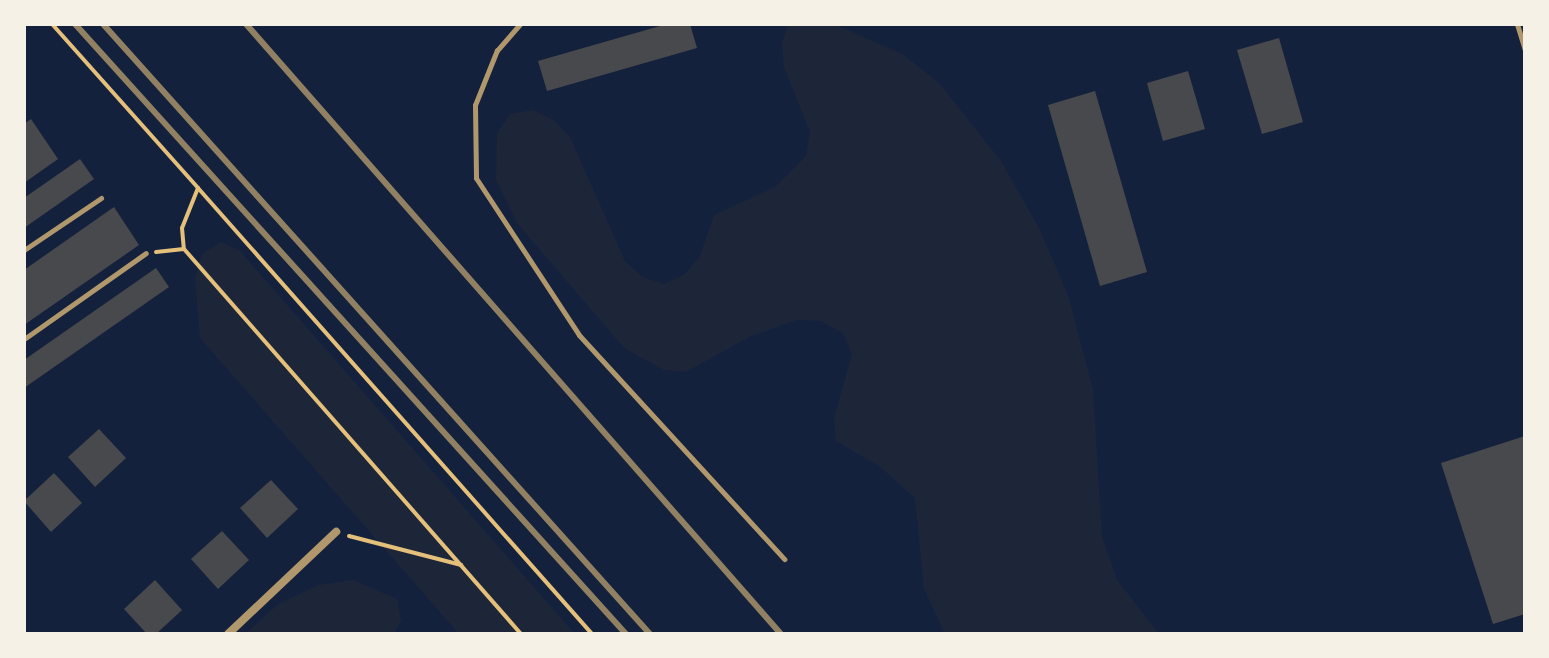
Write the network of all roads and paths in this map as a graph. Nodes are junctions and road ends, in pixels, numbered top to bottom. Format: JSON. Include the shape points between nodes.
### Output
{"nodes":[{"id":1,"x":52,"y":24,"type":"edge"},
{"id":2,"x":520,"y":24,"type":"edge"},
{"id":3,"x":1517,"y":24,"type":"edge"},
{"id":4,"x":1525,"y":50,"type":"edge"},
{"id":5,"x":198,"y":188,"type":"junction"},
{"id":6,"x":101,"y":198,"type":"dead end"},
{"id":7,"x":184,"y":249,"type":"junction"},
{"id":8,"x":24,"y":250,"type":"edge"},
{"id":9,"x":146,"y":253,"type":"joint"},
{"id":10,"x":24,"y":339,"type":"edge"},
{"id":11,"x":336,"y":532,"type":"joint"},
{"id":12,"x":784,"y":559,"type":"dead end"},
{"id":13,"x":461,"y":565,"type":"junction"},
{"id":14,"x":228,"y":634,"type":"edge"},
{"id":15,"x":521,"y":634,"type":"edge"},
{"id":16,"x":592,"y":634,"type":"edge"}],
"edges":[{"from":1,"to":5,"type":"path"},
{"from":2,"to":12,"type":"lane","via":[[497,50],[475,105],[476,178],[579,335]]},
{"from":3,"to":4,"type":"lane"},
{"from":5,"to":7,"type":"path","via":[[182,228]]},
{"from":5,"to":16,"type":"path"},
{"from":6,"to":8,"type":"lane"},
{"from":7,"to":9,"type":"path"},
{"from":7,"to":13,"type":"path"},
{"from":9,"to":10,"type":"lane"},
{"from":11,"to":13,"type":"path"},
{"from":11,"to":14,"type":"street"},
{"from":13,"to":15,"type":"path"}]}
